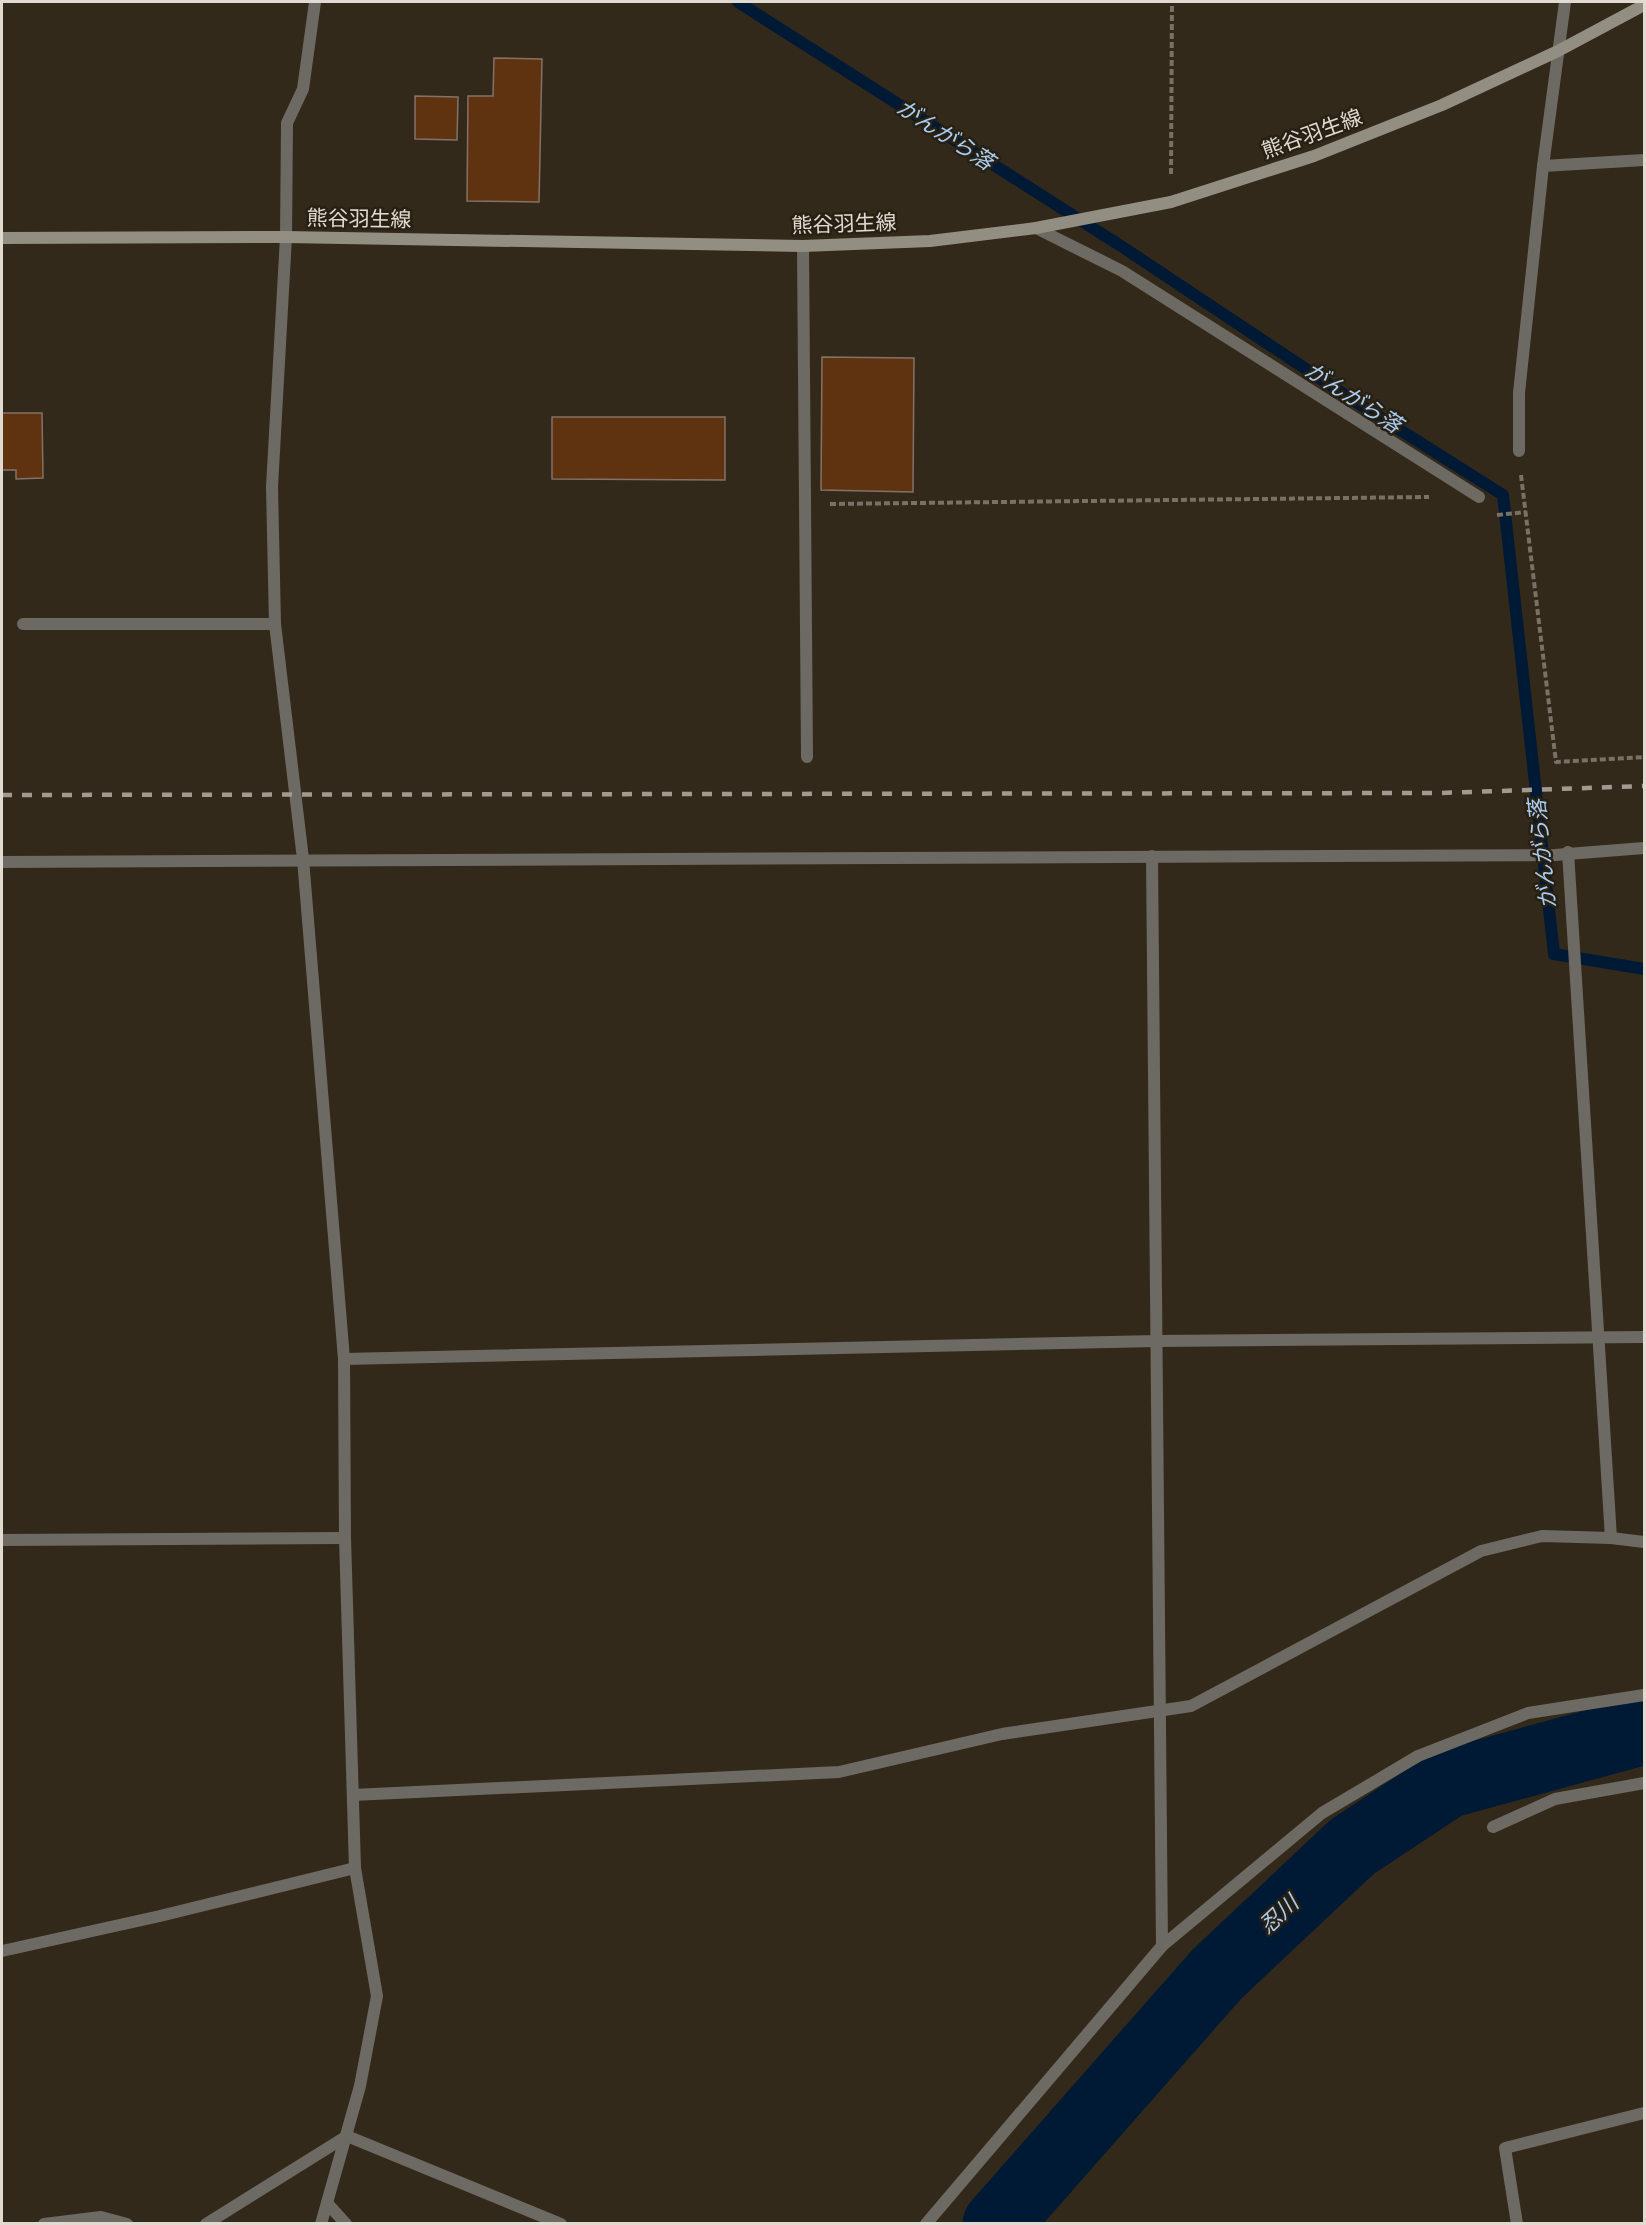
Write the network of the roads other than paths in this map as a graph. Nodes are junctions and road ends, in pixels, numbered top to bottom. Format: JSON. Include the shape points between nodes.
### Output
{"nodes":[{"id":1,"x":315,"y":2,"type":"edge"},
{"id":2,"x":1565,"y":2,"type":"edge"},
{"id":3,"x":1644,"y":5,"type":"edge"},
{"id":4,"x":1558,"y":51,"type":"junction"},
{"id":5,"x":1644,"y":160,"type":"edge"},
{"id":6,"x":1543,"y":166,"type":"junction"},
{"id":7,"x":1042,"y":227,"type":"junction"},
{"id":8,"x":286,"y":237,"type":"junction"},
{"id":9,"x":2,"y":238,"type":"edge"},
{"id":10,"x":803,"y":246,"type":"junction"},
{"id":11,"x":1519,"y":451,"type":"road end"},
{"id":12,"x":1479,"y":497,"type":"dead end"},
{"id":13,"x":23,"y":624,"type":"dead end"},
{"id":14,"x":275,"y":624,"type":"junction"},
{"id":15,"x":807,"y":757,"type":"dead end"},
{"id":16,"x":1644,"y":848,"type":"edge"},
{"id":17,"x":1568,"y":852,"type":"junction"},
{"id":18,"x":1152,"y":856,"type":"junction"},
{"id":19,"x":303,"y":859,"type":"junction"},
{"id":20,"x":2,"y":862,"type":"edge"},
{"id":21,"x":1644,"y":1337,"type":"edge"},
{"id":22,"x":1600,"y":1338,"type":"junction"},
{"id":23,"x":1157,"y":1341,"type":"junction"},
{"id":24,"x":344,"y":1359,"type":"junction"},
{"id":25,"x":345,"y":1538,"type":"junction"},
{"id":26,"x":1611,"y":1538,"type":"junction"},
{"id":27,"x":2,"y":1540,"type":"edge"},
{"id":28,"x":1644,"y":1542,"type":"edge"},
{"id":29,"x":1644,"y":1695,"type":"edge"},
{"id":30,"x":1161,"y":1711,"type":"junction"},
{"id":31,"x":1644,"y":1783,"type":"edge"},
{"id":32,"x":353,"y":1795,"type":"junction"},
{"id":33,"x":1493,"y":1827,"type":"dead end"},
{"id":34,"x":356,"y":1868,"type":"junction"},
{"id":35,"x":1162,"y":1946,"type":"junction"},
{"id":36,"x":2,"y":1951,"type":"edge"},
{"id":37,"x":1644,"y":2113,"type":"edge"},
{"id":38,"x":347,"y":2136,"type":"junction"},
{"id":39,"x":327,"y":2203,"type":"junction"},
{"id":40,"x":44,"y":2223,"type":"edge"},
{"id":41,"x":127,"y":2223,"type":"edge"},
{"id":42,"x":206,"y":2223,"type":"edge"},
{"id":43,"x":321,"y":2223,"type":"edge"},
{"id":44,"x":346,"y":2223,"type":"edge"},
{"id":45,"x":561,"y":2223,"type":"edge"},
{"id":46,"x":926,"y":2223,"type":"edge"},
{"id":47,"x":1517,"y":2223,"type":"edge"}],
"edges":[{"from":1,"to":8,"type":"street","via":[[303,89],[287,123]]},
{"from":2,"to":4,"type":"street"},
{"from":3,"to":4,"type":"main road","name":"熊谷羽生線"},
{"from":4,"to":6,"type":"street"},
{"from":4,"to":7,"type":"main road","name":"熊谷羽生線","via":[[1442,105],[1314,156],[1171,202]]},
{"from":5,"to":6,"type":"street"},
{"from":6,"to":11,"type":"street","via":[[1519,393]]},
{"from":7,"to":10,"type":"main road","name":"熊谷羽生線","via":[[930,241]]},
{"from":7,"to":12,"type":"street","via":[[1122,271]]},
{"from":8,"to":9,"type":"main road","name":"熊谷羽生線"},
{"from":8,"to":10,"type":"main road","name":"熊谷羽生線"},
{"from":8,"to":14,"type":"street","via":[[272,487]]},
{"from":10,"to":15,"type":"street"},
{"from":13,"to":14,"type":"street"},
{"from":14,"to":19,"type":"street"},
{"from":16,"to":17,"type":"street"},
{"from":17,"to":18,"type":"street"},
{"from":17,"to":22,"type":"street"},
{"from":18,"to":19,"type":"street"},
{"from":18,"to":23,"type":"street"},
{"from":19,"to":20,"type":"street"},
{"from":19,"to":24,"type":"street"},
{"from":21,"to":22,"type":"street"},
{"from":22,"to":23,"type":"street"},
{"from":22,"to":26,"type":"street"},
{"from":23,"to":24,"type":"street"},
{"from":23,"to":30,"type":"street"},
{"from":24,"to":25,"type":"street"},
{"from":25,"to":27,"type":"street"},
{"from":25,"to":32,"type":"street"},
{"from":26,"to":28,"type":"street"},
{"from":26,"to":30,"type":"street","via":[[1542,1536],[1481,1551],[1191,1706]]},
{"from":29,"to":35,"type":"street","via":[[1528,1713],[1418,1756],[1322,1813]]},
{"from":30,"to":32,"type":"street","via":[[1002,1734],[838,1772]]},
{"from":30,"to":35,"type":"street"},
{"from":31,"to":33,"type":"street","via":[[1555,1799]]},
{"from":32,"to":34,"type":"street"},
{"from":34,"to":36,"type":"street"},
{"from":34,"to":38,"type":"street","via":[[377,1996]]},
{"from":35,"to":46,"type":"street"},
{"from":37,"to":47,"type":"street","via":[[1505,2148]]},
{"from":38,"to":39,"type":"street"},
{"from":38,"to":42,"type":"street"},
{"from":38,"to":45,"type":"street"},
{"from":39,"to":43,"type":"street"},
{"from":39,"to":44,"type":"street"},
{"from":40,"to":41,"type":"street","via":[[101,2217]]}]}
